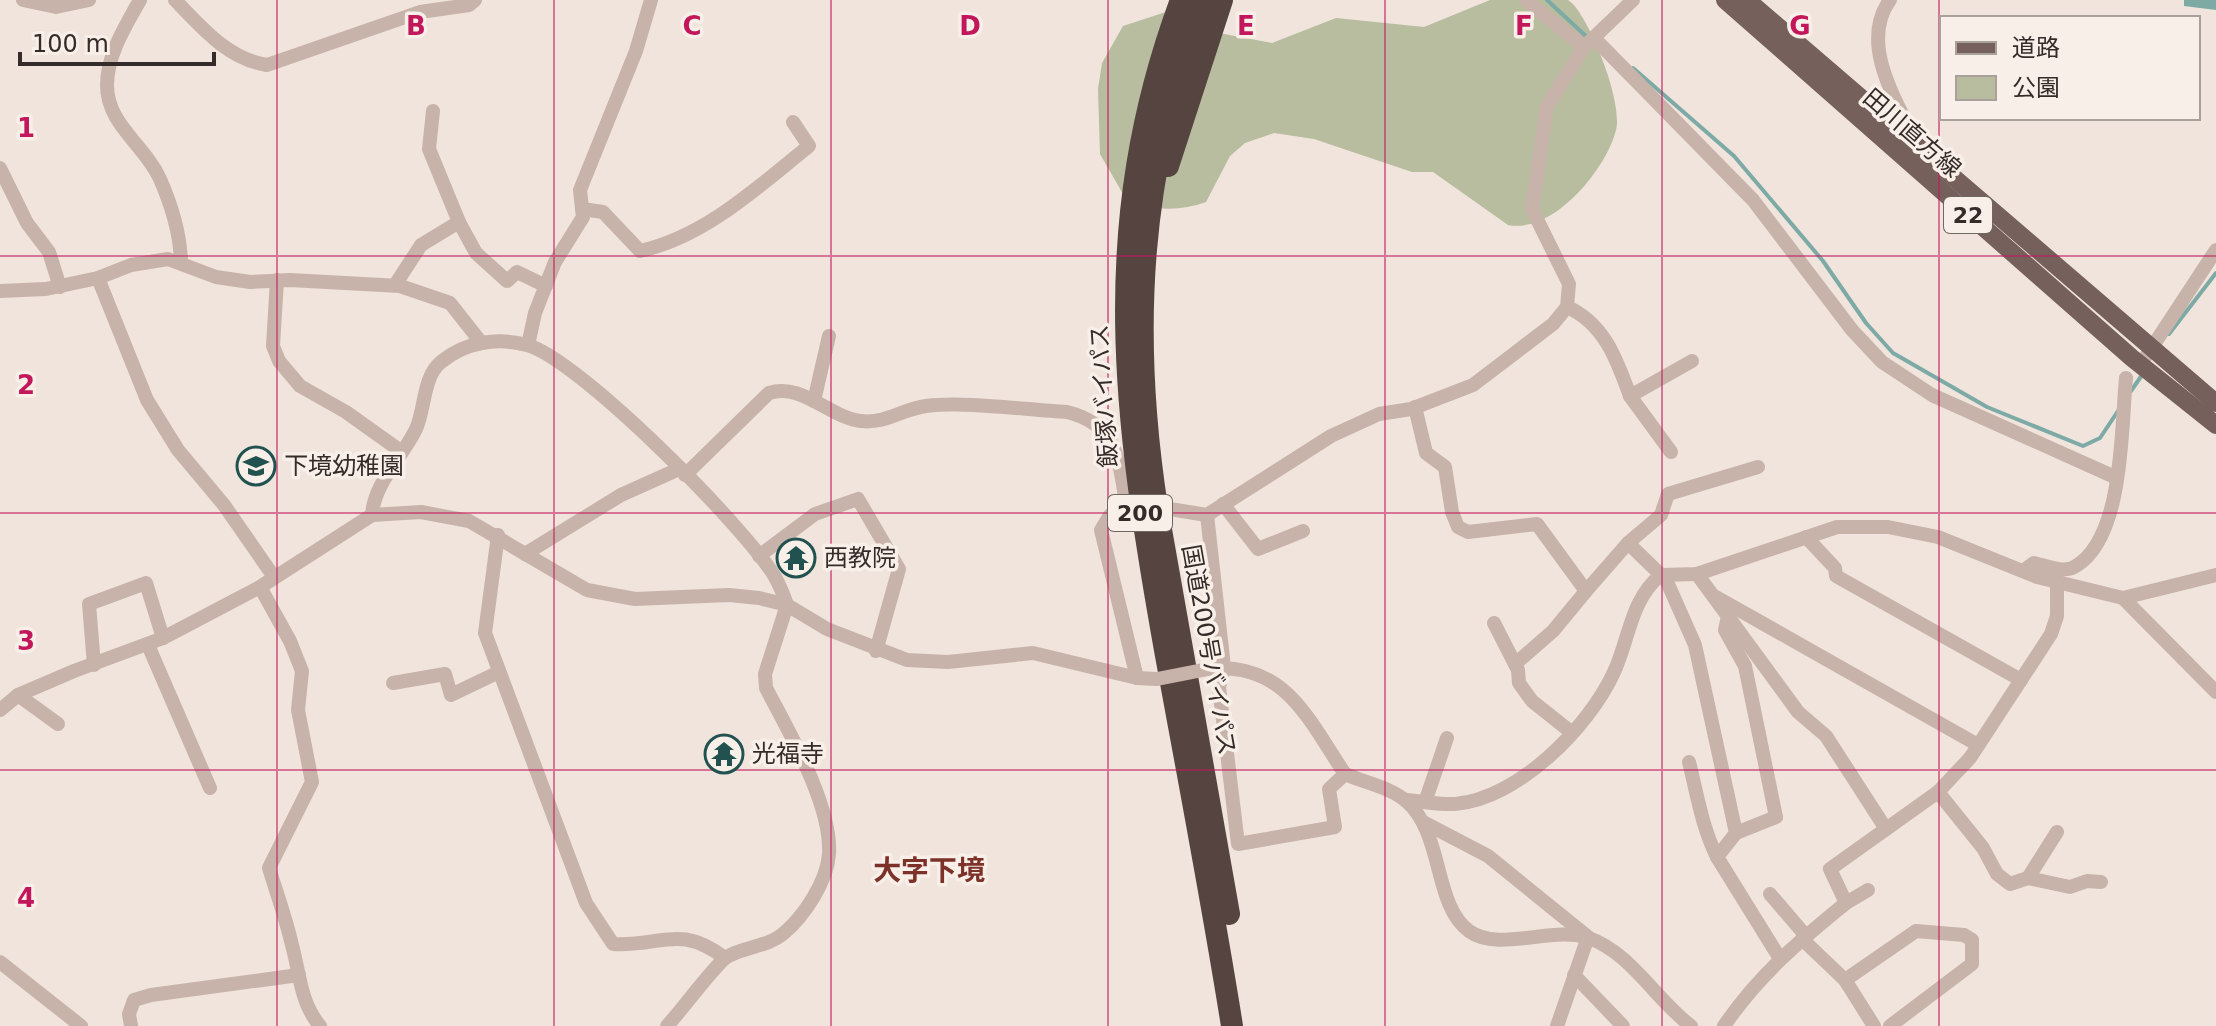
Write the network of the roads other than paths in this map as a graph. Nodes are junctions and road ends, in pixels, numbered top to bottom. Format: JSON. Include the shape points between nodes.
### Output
{"nodes":[{"id":1,"x":23,"y":0,"type":"edge"},
{"id":2,"x":89,"y":0,"type":"edge"},
{"id":3,"x":140,"y":0,"type":"edge"},
{"id":4,"x":175,"y":0,"type":"edge"},
{"id":5,"x":475,"y":0,"type":"edge"},
{"id":6,"x":651,"y":0,"type":"edge"},
{"id":7,"x":1166,"y":0,"type":"edge"},
{"id":8,"x":1181,"y":0,"type":"edge"},
{"id":9,"x":1200,"y":0,"type":"edge"},
{"id":10,"x":1222,"y":0,"type":"edge"},
{"id":11,"x":1526,"y":0,"type":"edge"},
{"id":12,"x":1633,"y":0,"type":"edge"},
{"id":13,"x":1725,"y":0,"type":"edge"},
{"id":14,"x":1747,"y":0,"type":"edge"},
{"id":15,"x":1890,"y":0,"type":"edge"},
{"id":16,"x":1589,"y":42,"type":"junction"},
{"id":17,"x":433,"y":111,"type":"dead end"},
{"id":18,"x":793,"y":122,"type":"dead end"},
{"id":19,"x":1920,"y":149,"type":"junction"},
{"id":20,"x":0,"y":168,"type":"edge"},
{"id":21,"x":1133,"y":185,"type":"junction"},
{"id":22,"x":582,"y":209,"type":"junction"},
{"id":23,"x":1149,"y":220,"type":"junction"},
{"id":24,"x":459,"y":222,"type":"junction"},
{"id":25,"x":2216,"y":250,"type":"edge"},
{"id":26,"x":181,"y":261,"type":"junction"},
{"id":27,"x":98,"y":278,"type":"junction"},
{"id":28,"x":277,"y":280,"type":"junction"},
{"id":29,"x":395,"y":285,"type":"junction"},
{"id":30,"x":546,"y":286,"type":"junction"},
{"id":31,"x":60,"y":287,"type":"junction"},
{"id":32,"x":0,"y":291,"type":"edge"},
{"id":33,"x":1567,"y":307,"type":"junction"},
{"id":34,"x":829,"y":336,"type":"dead end"},
{"id":35,"x":480,"y":341,"type":"junction"},
{"id":36,"x":528,"y":345,"type":"junction"},
{"id":37,"x":2151,"y":349,"type":"junction"},
{"id":38,"x":1692,"y":361,"type":"dead end"},
{"id":39,"x":2140,"y":365,"type":"junction"},
{"id":40,"x":2126,"y":378,"type":"dead end"},
{"id":41,"x":1630,"y":396,"type":"junction"},
{"id":42,"x":814,"y":401,"type":"junction"},
{"id":43,"x":2216,"y":403,"type":"edge"},
{"id":44,"x":1415,"y":407,"type":"junction"},
{"id":45,"x":2216,"y":425,"type":"edge"},
{"id":46,"x":402,"y":452,"type":"junction"},
{"id":47,"x":1671,"y":452,"type":"dead end"},
{"id":48,"x":1758,"y":467,"type":"dead end"},
{"id":49,"x":682,"y":472,"type":"junction"},
{"id":50,"x":2117,"y":478,"type":"junction"},
{"id":51,"x":1223,"y":504,"type":"junction"},
{"id":52,"x":1141,"y":509,"type":"junction"},
{"id":53,"x":372,"y":515,"type":"junction"},
{"id":54,"x":1207,"y":515,"type":"junction"},
{"id":55,"x":1303,"y":531,"type":"dead end"},
{"id":56,"x":498,"y":535,"type":"junction"},
{"id":57,"x":1806,"y":537,"type":"junction"},
{"id":58,"x":1628,"y":543,"type":"junction"},
{"id":59,"x":525,"y":554,"type":"junction"},
{"id":60,"x":759,"y":556,"type":"junction"},
{"id":61,"x":2023,"y":571,"type":"junction"},
{"id":62,"x":1697,"y":574,"type":"junction"},
{"id":63,"x":1662,"y":575,"type":"junction"},
{"id":64,"x":2216,"y":575,"type":"edge"},
{"id":65,"x":274,"y":577,"type":"junction"},
{"id":66,"x":2057,"y":582,"type":"junction"},
{"id":67,"x":260,"y":587,"type":"junction"},
{"id":68,"x":1586,"y":591,"type":"junction"},
{"id":69,"x":1713,"y":595,"type":"junction"},
{"id":70,"x":2123,"y":598,"type":"junction"},
{"id":71,"x":787,"y":605,"type":"junction"},
{"id":72,"x":1728,"y":616,"type":"junction"},
{"id":73,"x":1494,"y":623,"type":"dead end"},
{"id":74,"x":163,"y":638,"type":"junction"},
{"id":75,"x":148,"y":645,"type":"junction"},
{"id":76,"x":876,"y":651,"type":"junction"},
{"id":77,"x":1515,"y":664,"type":"junction"},
{"id":78,"x":94,"y":665,"type":"junction"},
{"id":79,"x":1224,"y":667,"type":"junction"},
{"id":80,"x":499,"y":672,"type":"junction"},
{"id":81,"x":1137,"y":678,"type":"junction"},
{"id":82,"x":2021,"y":680,"type":"junction"},
{"id":83,"x":393,"y":683,"type":"dead end"},
{"id":84,"x":2216,"y":692,"type":"edge"},
{"id":85,"x":18,"y":695,"type":"junction"},
{"id":86,"x":0,"y":710,"type":"edge"},
{"id":87,"x":58,"y":724,"type":"dead end"},
{"id":88,"x":1571,"y":732,"type":"junction"},
{"id":89,"x":1447,"y":738,"type":"dead end"},
{"id":90,"x":1978,"y":745,"type":"junction"},
{"id":91,"x":1689,"y":762,"type":"dead end"},
{"id":92,"x":1345,"y":774,"type":"junction"},
{"id":93,"x":210,"y":788,"type":"dead end"},
{"id":94,"x":1938,"y":792,"type":"junction"},
{"id":95,"x":1406,"y":800,"type":"junction"},
{"id":96,"x":1425,"y":802,"type":"junction"},
{"id":97,"x":1421,"y":821,"type":"junction"},
{"id":98,"x":1886,"y":829,"type":"junction"},
{"id":99,"x":2057,"y":832,"type":"dead end"},
{"id":100,"x":1736,"y":833,"type":"junction"},
{"id":101,"x":1717,"y":857,"type":"junction"},
{"id":102,"x":2028,"y":878,"type":"junction"},
{"id":103,"x":2101,"y":882,"type":"dead end"},
{"id":104,"x":1868,"y":890,"type":"dead end"},
{"id":105,"x":1770,"y":894,"type":"dead end"},
{"id":106,"x":1846,"y":903,"type":"junction"},
{"id":107,"x":1588,"y":937,"type":"junction"},
{"id":108,"x":1804,"y":937,"type":"junction"},
{"id":109,"x":1779,"y":957,"type":"junction"},
{"id":110,"x":725,"y":958,"type":"junction"},
{"id":111,"x":0,"y":962,"type":"edge"},
{"id":112,"x":299,"y":975,"type":"junction"},
{"id":113,"x":1574,"y":975,"type":"junction"},
{"id":114,"x":1845,"y":980,"type":"junction"},
{"id":115,"x":81,"y":1026,"type":"edge"},
{"id":116,"x":131,"y":1026,"type":"edge"},
{"id":117,"x":320,"y":1026,"type":"edge"},
{"id":118,"x":667,"y":1026,"type":"edge"},
{"id":119,"x":1232,"y":1026,"type":"edge"},
{"id":120,"x":1247,"y":1026,"type":"edge"},
{"id":121,"x":1557,"y":1026,"type":"edge"},
{"id":122,"x":1623,"y":1026,"type":"edge"},
{"id":123,"x":1691,"y":1026,"type":"edge"},
{"id":124,"x":1724,"y":1026,"type":"edge"},
{"id":125,"x":1874,"y":1026,"type":"edge"},
{"id":126,"x":1890,"y":1026,"type":"edge"}],
"edges":[{"from":1,"to":2,"type":"street","via":[[56,7]]},
{"from":3,"to":26,"type":"street","via":[[111,56],[107,85],[113,115],[159,178],[180,241]]},
{"from":4,"to":5,"type":"street","via":[[225,49],[246,62],[267,65],[420,12]]},
{"from":6,"to":22,"type":"street","via":[[580,190]]},
{"from":7,"to":21,"type":"highway","via":[[1137,119]]},
{"from":8,"to":21,"type":"highway","name":"飯塚バイパス","number":"200"},
{"from":9,"to":23,"type":"highway","name":"国道200号バイパス","number":"200","via":[[1169,100]]},
{"from":10,"to":23,"type":"highway"},
{"from":11,"to":16,"type":"street"},
{"from":12,"to":16,"type":"street"},
{"from":13,"to":39,"type":"main road","name":"田川直方線","number":"22"},
{"from":14,"to":19,"type":"main road","name":"田川直方線","number":"22"},
{"from":15,"to":19,"type":"street","via":[[1881,12],[1881,68]]},
{"from":16,"to":33,"type":"street","via":[[1547,106],[1532,209],[1569,284]]},
{"from":16,"to":50,"type":"street","via":[[1753,200],[1882,362],[1932,395]]},
{"from":17,"to":24,"type":"street","via":[[429,149]]},
{"from":18,"to":22,"type":"street","via":[[809,146],[729,210],[655,248],[640,251],[603,212]]},
{"from":19,"to":37,"type":"main road","name":"田川直方線","number":"22"},
{"from":20,"to":31,"type":"street","via":[[27,223],[49,252]]},
{"from":21,"to":52,"type":"highway","name":"飯塚バイパス","number":"200","via":[[1125,323],[1130,433]]},
{"from":22,"to":30,"type":"street","via":[[583,217]]},
{"from":23,"to":52,"type":"highway","name":"国道200号バイパス","number":"200","via":[[1140,352],[1147,440]]},
{"from":24,"to":29,"type":"street","via":[[421,245]]},
{"from":24,"to":30,"type":"street","via":[[476,253],[507,281],[517,272]]},
{"from":25,"to":37,"type":"street"},
{"from":26,"to":27,"type":"street","via":[[131,265]]},
{"from":26,"to":28,"type":"street","via":[[216,277]]},
{"from":27,"to":31,"type":"street"},
{"from":27,"to":65,"type":"street","via":[[147,400]]},
{"from":28,"to":29,"type":"street"},
{"from":28,"to":46,"type":"street","via":[[273,346],[279,361],[300,386]]},
{"from":29,"to":35,"type":"street","via":[[450,303]]},
{"from":30,"to":36,"type":"street"},
{"from":31,"to":32,"type":"street"},
{"from":33,"to":41,"type":"street","via":[[1586,315],[1604,337]]},
{"from":33,"to":44,"type":"street","via":[[1494,372]]},
{"from":34,"to":42,"type":"street"},
{"from":35,"to":36,"type":"street"},
{"from":35,"to":46,"type":"street","via":[[438,363],[416,429]]},
{"from":36,"to":49,"type":"street","via":[[612,405]]},
{"from":37,"to":39,"type":"street"},
{"from":37,"to":43,"type":"main road","name":"田川直方線","number":"22"},
{"from":38,"to":41,"type":"street"},
{"from":39,"to":45,"type":"main road","name":"田川直方線","number":"22"},
{"from":40,"to":50,"type":"street"},
{"from":41,"to":47,"type":"street"},
{"from":42,"to":49,"type":"street","via":[[787,392],[769,393]]},
{"from":42,"to":52,"type":"street","via":[[864,422],[928,406],[1085,417],[1115,445]]},
{"from":44,"to":51,"type":"street","via":[[1379,414],[1331,436]]},
{"from":44,"to":68,"type":"street","via":[[1426,453],[1445,467],[1458,527],[1468,532],[1537,524]]},
{"from":46,"to":53,"type":"street","via":[[373,500]]},
{"from":48,"to":58,"type":"street","via":[[1668,494],[1661,515]]},
{"from":49,"to":59,"type":"street","via":[[621,495]]},
{"from":49,"to":60,"type":"street"},
{"from":50,"to":61,"type":"street","via":[[2105,532],[2088,556],[2065,570],[2034,563]]},
{"from":51,"to":54,"type":"street"},
{"from":51,"to":55,"type":"street","via":[[1258,549]]},
{"from":52,"to":54,"type":"street"},
{"from":52,"to":81,"type":"street","via":[[1110,515],[1101,530]]},
{"from":52,"to":119,"type":"highway","name":"飯塚バイパス","number":"200"},
{"from":52,"to":120,"type":"highway","name":"国道200号バイパス","number":"200"},
{"from":53,"to":56,"type":"street","via":[[421,512],[469,521]]},
{"from":53,"to":65,"type":"street"},
{"from":54,"to":79,"type":"street"},
{"from":56,"to":59,"type":"street"},
{"from":56,"to":80,"type":"street","via":[[485,633]]},
{"from":57,"to":61,"type":"street","via":[[1837,527],[1888,527],[1938,537]]},
{"from":57,"to":62,"type":"street"},
{"from":57,"to":82,"type":"street","via":[[1835,568],[1836,576]]},
{"from":58,"to":63,"type":"street"},
{"from":58,"to":68,"type":"street"},
{"from":59,"to":71,"type":"street","via":[[587,590],[635,599],[729,595]]},
{"from":60,"to":71,"type":"street","via":[[776,577]]},
{"from":60,"to":76,"type":"street","via":[[815,514],[858,499],[899,569]]},
{"from":61,"to":66,"type":"street"},
{"from":62,"to":63,"type":"street"},
{"from":62,"to":69,"type":"street"},
{"from":63,"to":88,"type":"street","via":[[1641,594],[1613,674]]},
{"from":63,"to":100,"type":"street","via":[[1695,645]]},
{"from":64,"to":70,"type":"street"},
{"from":65,"to":67,"type":"street"},
{"from":66,"to":70,"type":"street"},
{"from":66,"to":82,"type":"street","via":[[2051,634]]},
{"from":67,"to":74,"type":"street"},
{"from":67,"to":112,"type":"street","via":[[302,671],[298,710],[312,782],[269,868]]},
{"from":68,"to":77,"type":"street","via":[[1553,631]]},
{"from":69,"to":72,"type":"street"},
{"from":69,"to":90,"type":"street"},
{"from":70,"to":84,"type":"street"},
{"from":71,"to":76,"type":"street"},
{"from":71,"to":110,"type":"street","via":[[765,674],[766,688],[808,773],[827,828],[829,856],[819,885],[785,933],[768,945]]},
{"from":72,"to":98,"type":"street","via":[[1798,712],[1826,736]]},
{"from":72,"to":100,"type":"street","via":[[1725,630],[1745,666],[1776,817]]},
{"from":73,"to":77,"type":"street"},
{"from":74,"to":75,"type":"street"},
{"from":74,"to":78,"type":"street","via":[[146,583],[89,604]]},
{"from":75,"to":78,"type":"street"},
{"from":75,"to":93,"type":"street"},
{"from":76,"to":81,"type":"street","via":[[907,660],[948,662],[1033,653]]},
{"from":77,"to":88,"type":"street","via":[[1519,683],[1532,701]]},
{"from":78,"to":85,"type":"street"},
{"from":79,"to":81,"type":"street","bridge":true},
{"from":79,"to":92,"type":"street","via":[[1264,675],[1292,695]]},
{"from":79,"to":92,"type":"street","via":[[1219,687],[1238,844],[1335,827],[1329,789]]},
{"from":80,"to":83,"type":"street","via":[[451,695],[445,674]]},
{"from":80,"to":110,"type":"street","via":[[586,903],[613,944],[687,938]]},
{"from":82,"to":90,"type":"street"},
{"from":85,"to":86,"type":"street"},
{"from":85,"to":87,"type":"street"},
{"from":88,"to":96,"type":"street","via":[[1550,757],[1520,779],[1471,801]]},
{"from":89,"to":96,"type":"street"},
{"from":90,"to":94,"type":"street"},
{"from":91,"to":101,"type":"street","via":[[1705,834]]},
{"from":92,"to":95,"type":"street"},
{"from":94,"to":98,"type":"street"},
{"from":94,"to":102,"type":"street","via":[[1997,874],[2010,884]]},
{"from":95,"to":96,"type":"street"},
{"from":95,"to":97,"type":"street"},
{"from":97,"to":107,"type":"street","via":[[1488,856]]},
{"from":97,"to":107,"type":"street","via":[[1456,916],[1469,931],[1490,940],[1550,934]]},
{"from":98,"to":106,"type":"street","via":[[1830,869]]},
{"from":99,"to":102,"type":"street"},
{"from":100,"to":101,"type":"street"},
{"from":101,"to":109,"type":"street"},
{"from":102,"to":103,"type":"street","via":[[2070,887]]},
{"from":104,"to":106,"type":"street"},
{"from":105,"to":108,"type":"street"},
{"from":106,"to":108,"type":"street"},
{"from":107,"to":113,"type":"street"},
{"from":107,"to":123,"type":"street","via":[[1610,949]]},
{"from":108,"to":109,"type":"street"},
{"from":108,"to":114,"type":"street"},
{"from":109,"to":124,"type":"street"},
{"from":110,"to":118,"type":"street"},
{"from":111,"to":115,"type":"street"},
{"from":112,"to":116,"type":"street","via":[[143,997],[134,1000]]},
{"from":112,"to":117,"type":"street","via":[[310,1014]]},
{"from":113,"to":121,"type":"street"},
{"from":113,"to":122,"type":"street"},
{"from":114,"to":125,"type":"street"},
{"from":114,"to":126,"type":"street","via":[[1908,934],[1964,935],[1972,940],[1972,964]]}]}
